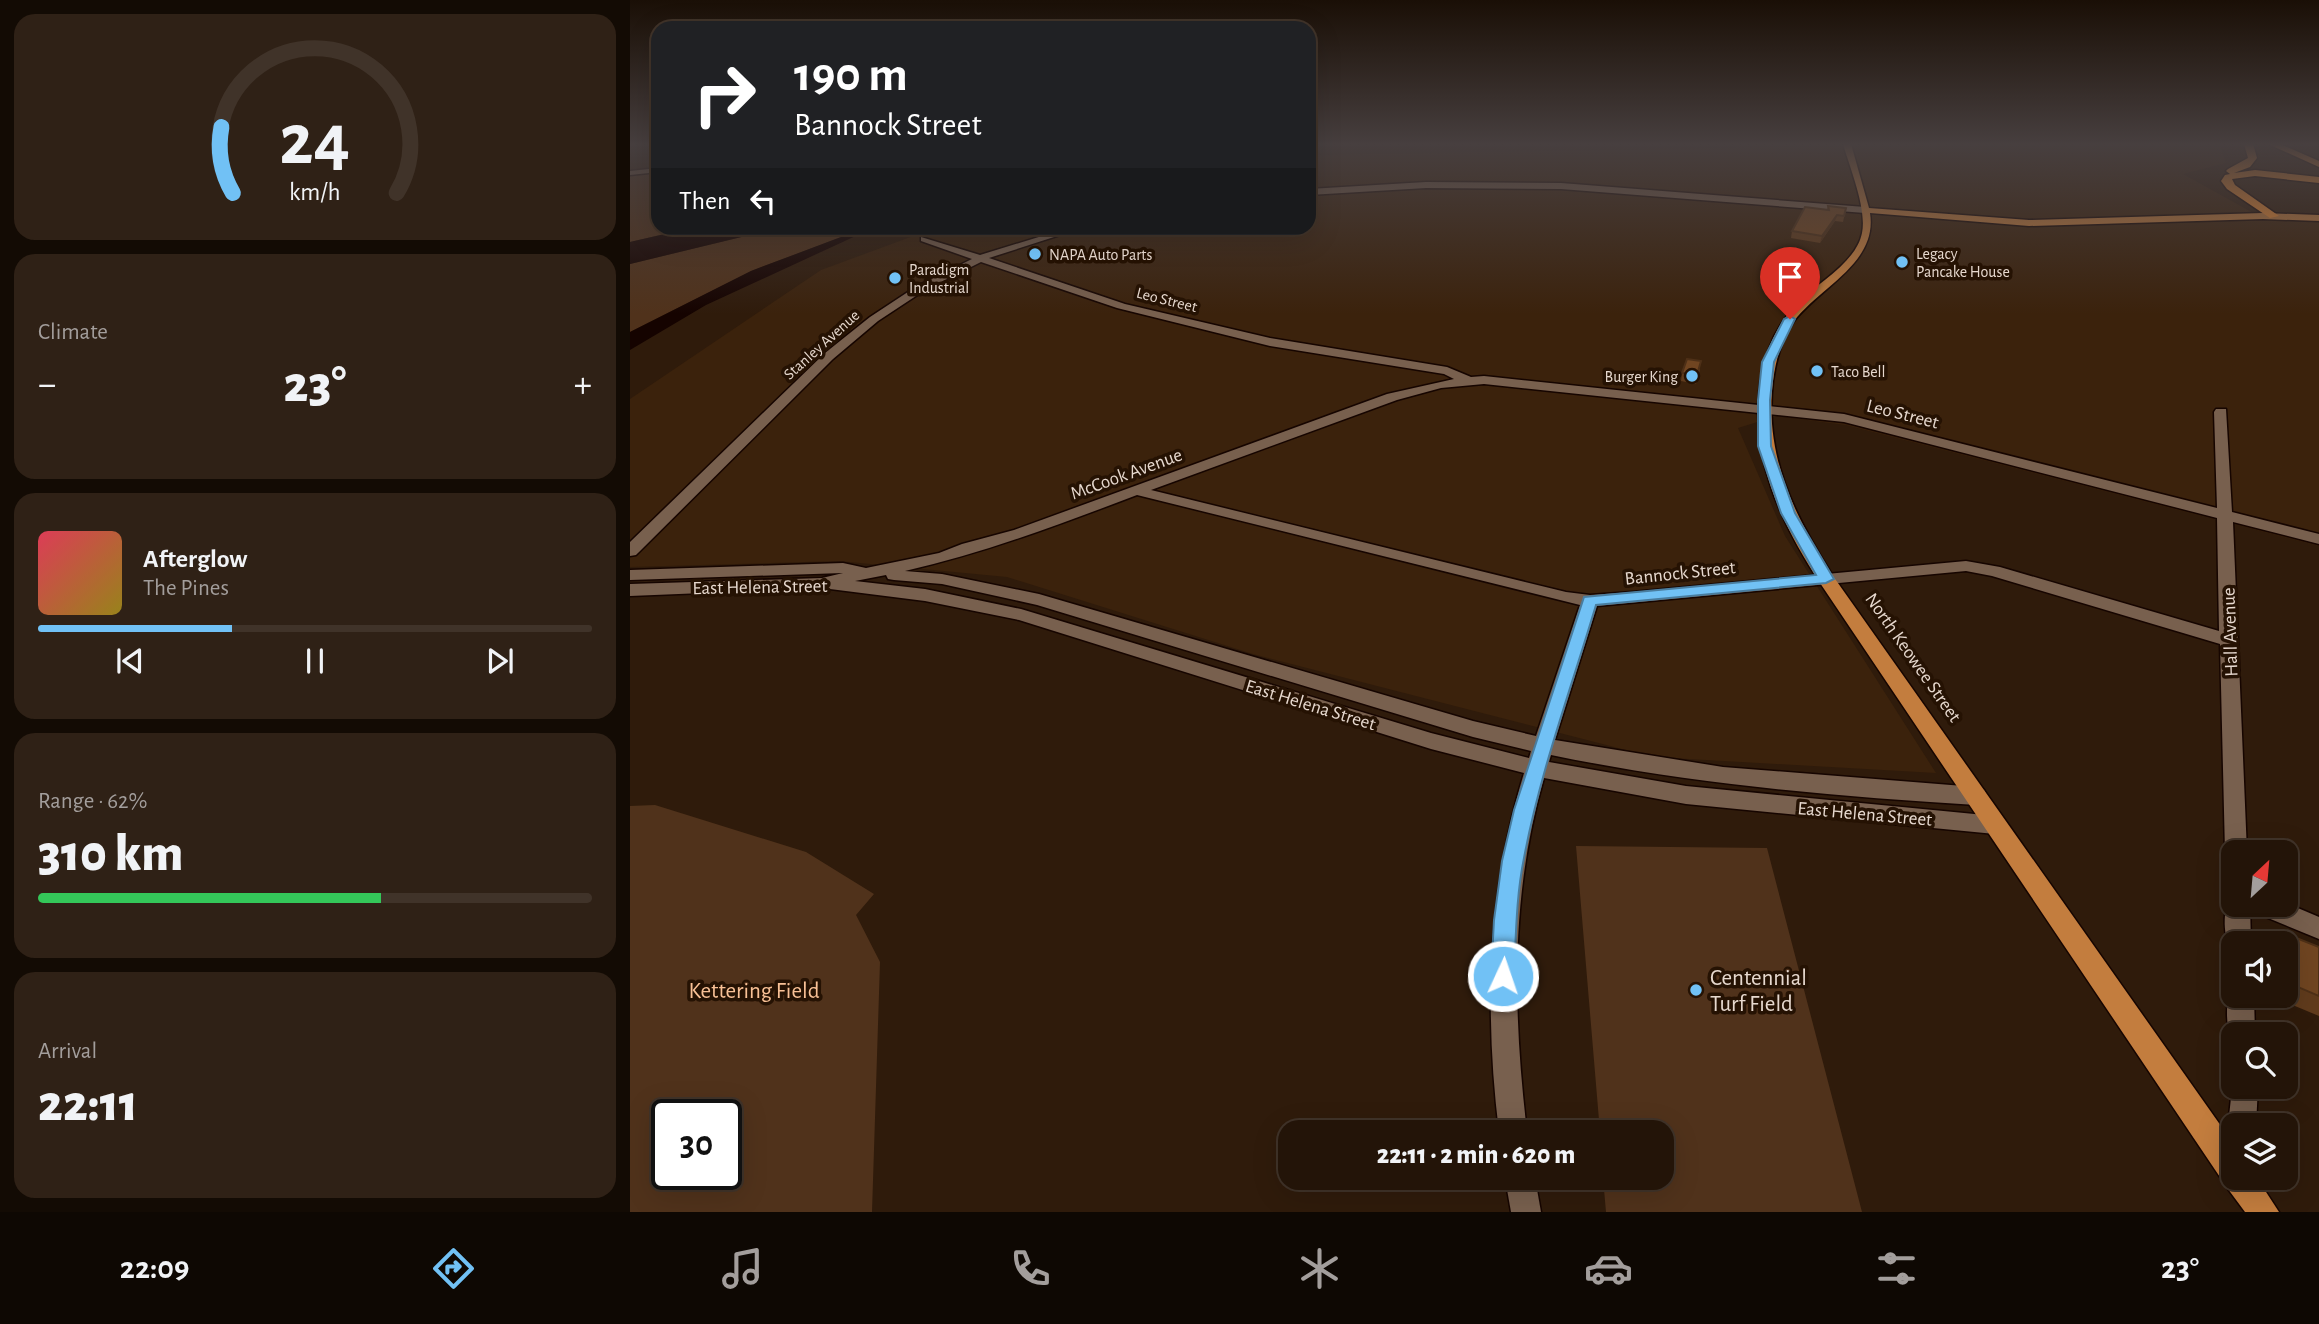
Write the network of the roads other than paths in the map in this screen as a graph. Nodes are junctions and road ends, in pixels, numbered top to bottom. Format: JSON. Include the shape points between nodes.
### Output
{"nodes":[{"id":1,"x":1756,"y":201,"type":"edge"},
{"id":2,"x":1862,"y":201,"type":"edge"},
{"id":3,"x":2248,"y":201,"type":"edge"},
{"id":4,"x":2251,"y":201,"type":"edge"},
{"id":5,"x":1865,"y":210,"type":"junction"},
{"id":6,"x":2269,"y":213,"type":"junction"},
{"id":7,"x":2319,"y":216,"type":"edge"},
{"id":8,"x":1055,"y":235,"type":"edge"},
{"id":9,"x":924,"y":239,"type":"dead end"},
{"id":10,"x":979,"y":259,"type":"junction"},
{"id":11,"x":1409,"y":366,"type":"junction"},
{"id":12,"x":1468,"y":380,"type":"junction"},
{"id":13,"x":1440,"y":384,"type":"junction"},
{"id":14,"x":1764,"y":410,"type":"junction"},
{"id":15,"x":2221,"y":412,"type":"dead end"},
{"id":16,"x":1138,"y":491,"type":"junction"},
{"id":17,"x":2225,"y":515,"type":"junction"},
{"id":18,"x":2319,"y":539,"type":"edge"},
{"id":19,"x":968,"y":547,"type":"junction"},
{"id":20,"x":630,"y":551,"type":"edge"},
{"id":21,"x":846,"y":568,"type":"junction"},
{"id":22,"x":873,"y":573,"type":"junction"},
{"id":23,"x":630,"y":575,"type":"edge"},
{"id":24,"x":1826,"y":579,"type":"junction"},
{"id":25,"x":822,"y":583,"type":"junction"},
{"id":26,"x":630,"y":590,"type":"edge"},
{"id":27,"x":1590,"y":601,"type":"junction"},
{"id":28,"x":1173,"y":640,"type":"junction"},
{"id":29,"x":2229,"y":640,"type":"junction"},
{"id":30,"x":1157,"y":656,"type":"junction"},
{"id":31,"x":1356,"y":695,"type":"junction"},
{"id":32,"x":1343,"y":713,"type":"junction"},
{"id":33,"x":1540,"y":758,"type":"junction"},
{"id":34,"x":1976,"y":796,"type":"junction"},
{"id":35,"x":1995,"y":825,"type":"junction"},
{"id":36,"x":2236,"y":840,"type":"edge"},
{"id":37,"x":2293,"y":917,"type":"edge"},
{"id":38,"x":2319,"y":928,"type":"edge"},
{"id":39,"x":1512,"y":1120,"type":"edge"},
{"id":40,"x":2221,"y":1150,"type":"edge"},
{"id":41,"x":1522,"y":1190,"type":"edge"},
{"id":42,"x":2249,"y":1190,"type":"edge"},
{"id":43,"x":1526,"y":1212,"type":"edge"},
{"id":44,"x":2264,"y":1212,"type":"edge"}],
"edges":[{"from":1,"to":5,"type":"street"},
{"from":2,"to":5,"type":"main road","name":"North Keowee Street"},
{"from":3,"to":6,"type":"highway"},
{"from":4,"to":6,"type":"highway"},
{"from":5,"to":6,"type":"main road","via":[[2016,223]]},
{"from":5,"to":14,"type":"main road","name":"North Keowee Street","via":[[1868,228],[1863,244],[1799,308],[1774,345]]},
{"from":6,"to":7,"type":"main road"},
{"from":8,"to":10,"type":"street","name":"Stanley Avenue"},
{"from":9,"to":10,"type":"street","name":"Leo Street"},
{"from":10,"to":11,"type":"street","name":"Leo Street","via":[[1121,306],[1270,342]]},
{"from":10,"to":20,"type":"street","name":"Stanley Avenue","via":[[921,288],[856,333]]},
{"from":11,"to":12,"type":"street","name":"Leo Street","via":[[1447,370]]},
{"from":11,"to":13,"type":"street","name":"Leo Street","via":[[1429,373]]},
{"from":12,"to":13,"type":"street","name":"Leo Street"},
{"from":12,"to":14,"type":"street","name":"Leo Street"},
{"from":13,"to":16,"type":"street","name":"McCook Avenue","via":[[1392,397]]},
{"from":14,"to":17,"type":"street","name":"Leo Street","via":[[1858,421]]},
{"from":14,"to":24,"type":"main road","name":"North Keowee Street","via":[[1765,446],[1779,494]]},
{"from":15,"to":17,"type":"street","name":"Hall Avenue"},
{"from":16,"to":19,"type":"street","name":"McCook Avenue"},
{"from":16,"to":27,"type":"street","name":"Bannock Street"},
{"from":17,"to":18,"type":"street","name":"Leo Street"},
{"from":17,"to":29,"type":"street","name":"Hall Avenue"},
{"from":19,"to":21,"type":"street"},
{"from":19,"to":22,"type":"street","name":"McCook Avenue"},
{"from":21,"to":22,"type":"street","name":"East Helena Street"},
{"from":21,"to":23,"type":"street","name":"East Helena Street"},
{"from":22,"to":25,"type":"street","name":"McCook Avenue"},
{"from":22,"to":28,"type":"street","name":"East Helena Street","via":[[942,579],[1013,593]]},
{"from":24,"to":27,"type":"street","name":"Bannock Street"},
{"from":24,"to":29,"type":"street","name":"Bannock Street","via":[[1939,566],[1979,567]]},
{"from":24,"to":34,"type":"main road","name":"North Keowee Street"},
{"from":25,"to":26,"type":"street","name":"East Helena Street"},
{"from":25,"to":30,"type":"street","name":"East Helena Street","via":[[974,603]]},
{"from":27,"to":33,"type":"street"},
{"from":28,"to":30,"type":"street"},
{"from":28,"to":31,"type":"street","name":"East Helena Street"},
{"from":29,"to":36,"type":"street","name":"Hall Avenue"},
{"from":30,"to":32,"type":"street","name":"East Helena Street"},
{"from":31,"to":32,"type":"street"},
{"from":31,"to":33,"type":"street","name":"East Helena Street"},
{"from":32,"to":33,"type":"street","name":"East Helena Street","via":[[1431,741]]},
{"from":33,"to":34,"type":"street","name":"East Helena Street"},
{"from":33,"to":35,"type":"street","name":"East Helena Street","via":[[1609,783],[1686,795]]},
{"from":33,"to":39,"type":"street","via":[[1513,861],[1505,920],[1502,982]]},
{"from":34,"to":35,"type":"main road","name":"North Keowee Street"},
{"from":35,"to":40,"type":"main road","name":"North Keowee Street"},
{"from":37,"to":38,"type":"street"},
{"from":41,"to":43,"type":"street"},
{"from":42,"to":44,"type":"main road","name":"North Keowee Street"}]}
